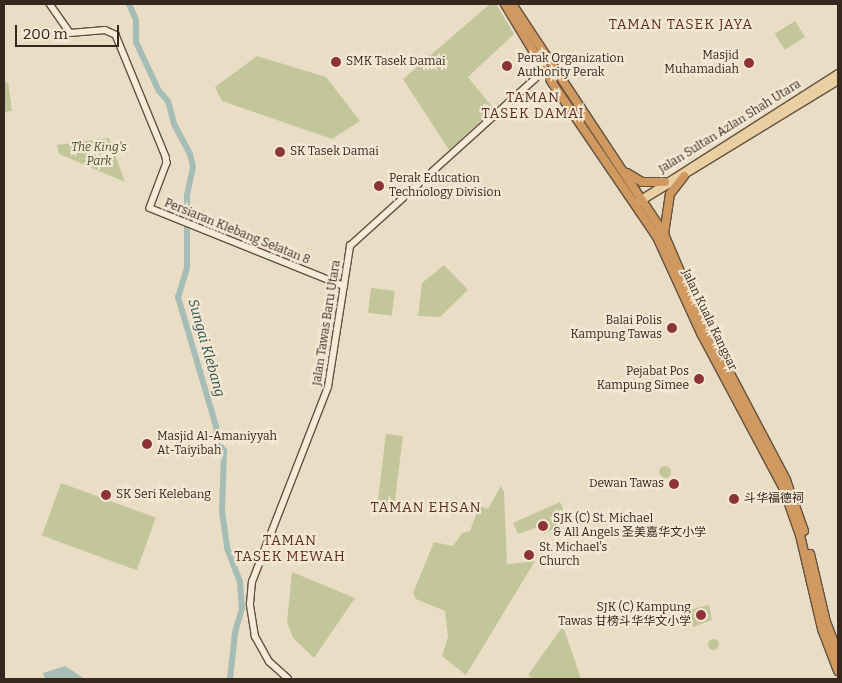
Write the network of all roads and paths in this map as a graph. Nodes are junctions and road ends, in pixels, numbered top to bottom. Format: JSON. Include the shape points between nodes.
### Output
{"nodes":[{"id":1,"x":50,"y":4,"type":"edge"},
{"id":2,"x":505,"y":4,"type":"edge"},
{"id":3,"x":512,"y":4,"type":"edge"},
{"id":4,"x":522,"y":21,"type":"junction"},
{"id":5,"x":544,"y":70,"type":"junction"},
{"id":6,"x":838,"y":72,"type":"edge"},
{"id":7,"x":838,"y":80,"type":"edge"},
{"id":8,"x":556,"y":81,"type":"junction"},
{"id":9,"x":829,"y":86,"type":"junction"},
{"id":10,"x":566,"y":88,"type":"junction"},
{"id":11,"x":810,"y":90,"type":"junction"},
{"id":12,"x":805,"y":101,"type":"junction"},
{"id":13,"x":585,"y":130,"type":"junction"},
{"id":14,"x":621,"y":169,"type":"junction"},
{"id":15,"x":684,"y":176,"type":"junction"},
{"id":16,"x":665,"y":182,"type":"junction"},
{"id":17,"x":640,"y":201,"type":"junction"},
{"id":18,"x":664,"y":234,"type":"junction"},
{"id":19,"x":675,"y":259,"type":"junction"},
{"id":20,"x":344,"y":286,"type":"junction"},
{"id":21,"x":680,"y":289,"type":"junction"},
{"id":22,"x":685,"y":299,"type":"junction"},
{"id":23,"x":700,"y":324,"type":"junction"},
{"id":24,"x":838,"y":653,"type":"edge"},
{"id":25,"x":838,"y":671,"type":"edge"},
{"id":26,"x":288,"y":679,"type":"edge"}],
"edges":[{"from":1,"to":20,"type":"street","name":"Persiaran Klebang Selatan 8","via":[[70,33],[105,30],[116,35],[166,157],[167,163],[150,208]]},
{"from":2,"to":5,"type":"highway","name":"Jalan Kuala Kangsar"},
{"from":3,"to":4,"type":"highway","name":"Jalan Kuala Kangsar"},
{"from":4,"to":5,"type":"highway","via":[[545,64]]},
{"from":4,"to":8,"type":"highway","name":"Jalan Kuala Kangsar"},
{"from":5,"to":8,"type":"highway","name":"Jalan Kuala Kangsar"},
{"from":5,"to":20,"type":"street","name":"Jalan Tawas Baru Utara","via":[[352,243]]},
{"from":6,"to":11,"type":"main road","name":"Jalan Sultan Azlan Shah Utara"},
{"from":7,"to":9,"type":"main road","name":"Jalan Sultan Azlan Shah Utara"},
{"from":8,"to":10,"type":"highway"},
{"from":8,"to":13,"type":"highway","name":"Jalan Kuala Kangsar"},
{"from":9,"to":11,"type":"main road"},
{"from":9,"to":12,"type":"main road","name":"Jalan Sultan Azlan Shah Utara"},
{"from":10,"to":13,"type":"highway","via":[[567,98]]},
{"from":10,"to":14,"type":"highway","name":"Jalan Kuala Kangsar"},
{"from":11,"to":12,"type":"main road"},
{"from":11,"to":16,"type":"main road","name":"Jalan Sultan Azlan Shah Utara"},
{"from":12,"to":15,"type":"main road","name":"Jalan Sultan Azlan Shah Utara"},
{"from":13,"to":17,"type":"highway","name":"Jalan Kuala Kangsar"},
{"from":14,"to":16,"type":"highway","via":[[642,182]]},
{"from":14,"to":17,"type":"highway","name":"Jalan Kuala Kangsar"},
{"from":15,"to":17,"type":"main road","name":"Jalan Sultan Azlan Shah Utara"},
{"from":15,"to":18,"type":"highway","via":[[670,194]]},
{"from":16,"to":17,"type":"main road","name":"Jalan Sultan Azlan Shah Utara"},
{"from":17,"to":18,"type":"highway","name":"Jalan Kuala Kangsar"},
{"from":17,"to":21,"type":"highway","name":"Jalan Kuala Kangsar"},
{"from":18,"to":19,"type":"highway","name":"Jalan Kuala Kangsar"},
{"from":19,"to":22,"type":"highway"},
{"from":19,"to":23,"type":"highway","name":"Jalan Kuala Kangsar"},
{"from":20,"to":26,"type":"street","name":"Jalan Tawas Baru Utara","via":[[328,387],[252,582],[251,615],[261,648]]},
{"from":21,"to":22,"type":"highway","name":"Jalan Kuala Kangsar"},
{"from":21,"to":23,"type":"highway","via":[[678,303],[684,304]]},
{"from":22,"to":23,"type":"highway","name":"Jalan Kuala Kangsar"},
{"from":23,"to":24,"type":"highway","name":"Jalan Kuala Kangsar","via":[[799,509],[821,606]]},
{"from":23,"to":25,"type":"highway","name":"Jalan Kuala Kangsar","via":[[793,510],[817,613]]}]}
